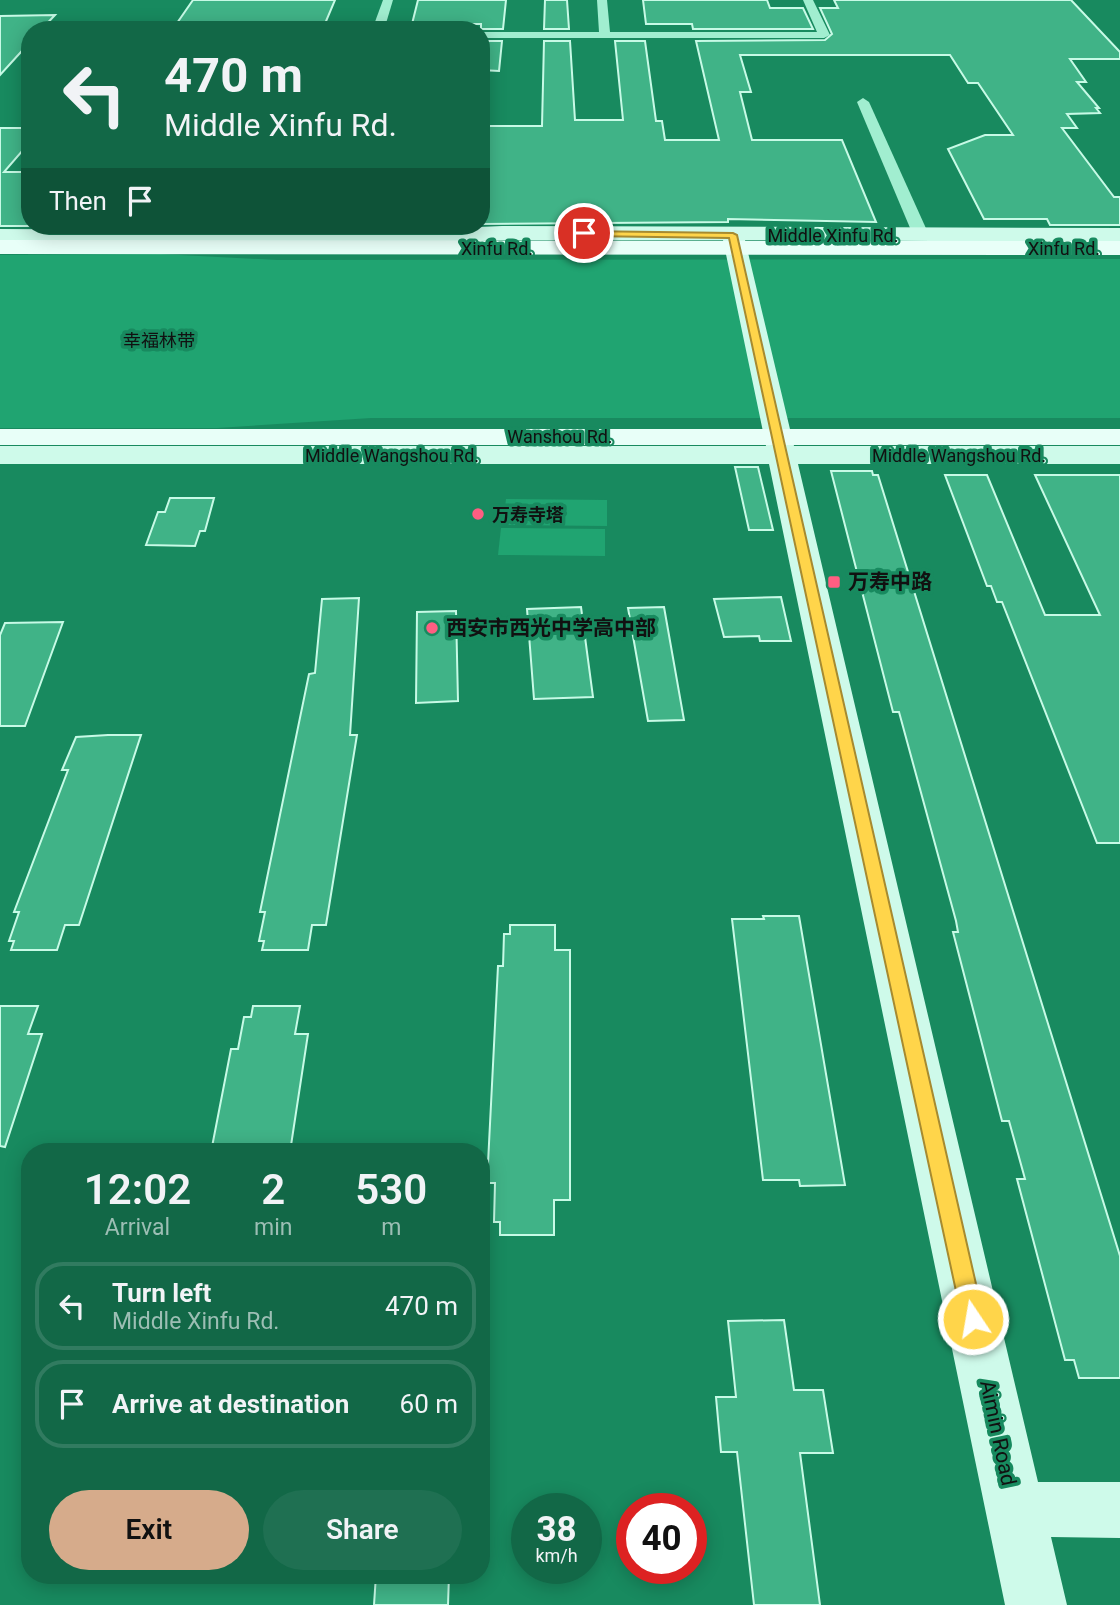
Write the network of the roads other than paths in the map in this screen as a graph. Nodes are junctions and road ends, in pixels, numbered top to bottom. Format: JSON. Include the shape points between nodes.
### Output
{"nodes":[{"id":1,"x":388,"y":0,"type":"edge"},
{"id":2,"x":601,"y":0,"type":"edge"},
{"id":3,"x":808,"y":0,"type":"edge"},
{"id":4,"x":381,"y":21,"type":"edge"},
{"id":5,"x":490,"y":35,"type":"edge"},
{"id":6,"x":605,"y":35,"type":"junction"},
{"id":7,"x":863,"y":102,"type":"dead end"},
{"id":8,"x":490,"y":233,"type":"edge"},
{"id":9,"x":444,"y":235,"type":"edge"},
{"id":10,"x":921,"y":235,"type":"junction"},
{"id":11,"x":1120,"y":235,"type":"edge"},
{"id":12,"x":0,"y":236,"type":"edge"},
{"id":13,"x":734,"y":242,"type":"junction"},
{"id":14,"x":0,"y":247,"type":"edge"},
{"id":15,"x":1120,"y":248,"type":"edge"},
{"id":16,"x":853,"y":436,"type":"junction"},
{"id":17,"x":0,"y":437,"type":"edge"},
{"id":18,"x":1120,"y":437,"type":"edge"},
{"id":19,"x":779,"y":446,"type":"junction"},
{"id":20,"x":1059,"y":455,"type":"junction"},
{"id":21,"x":1120,"y":455,"type":"edge"},
{"id":22,"x":0,"y":456,"type":"edge"},
{"id":23,"x":1015,"y":1509,"type":"junction"},
{"id":24,"x":1120,"y":1510,"type":"edge"},
{"id":25,"x":1036,"y":1605,"type":"edge"}],
"edges":[{"from":1,"to":4,"type":"street"},
{"from":2,"to":6,"type":"street"},
{"from":3,"to":6,"type":"street","via":[[824,35]]},
{"from":5,"to":6,"type":"street"},
{"from":7,"to":10,"type":"street"},
{"from":8,"to":13,"type":"main road","name":"Middle Xinfu Rd."},
{"from":9,"to":12,"type":"main road","name":"Middle Xinfu Rd."},
{"from":10,"to":11,"type":"main road","name":"Middle Xinfu Rd."},
{"from":10,"to":13,"type":"main road","name":"Middle Xinfu Rd."},
{"from":13,"to":14,"type":"main road","name":"Xinfu Rd."},
{"from":13,"to":15,"type":"main road","name":"Xinfu Rd."},
{"from":13,"to":19,"type":"main road","name":"Aimin Road"},
{"from":16,"to":18,"type":"main road","name":"Wanshou Rd."},
{"from":16,"to":19,"type":"main road","name":"Wanshou Rd."},
{"from":16,"to":20,"type":"main road"},
{"from":17,"to":19,"type":"main road","name":"Wanshou Rd."},
{"from":19,"to":20,"type":"main road","name":"Middle Wangshou Rd."},
{"from":19,"to":22,"type":"main road","name":"Middle Wangshou Rd."},
{"from":19,"to":23,"type":"main road","name":"Aimin Road"},
{"from":20,"to":21,"type":"main road","name":"Middle Wangshou Rd."},
{"from":23,"to":24,"type":"main road"},
{"from":23,"to":25,"type":"main road","name":"Aimin Road"}]}
